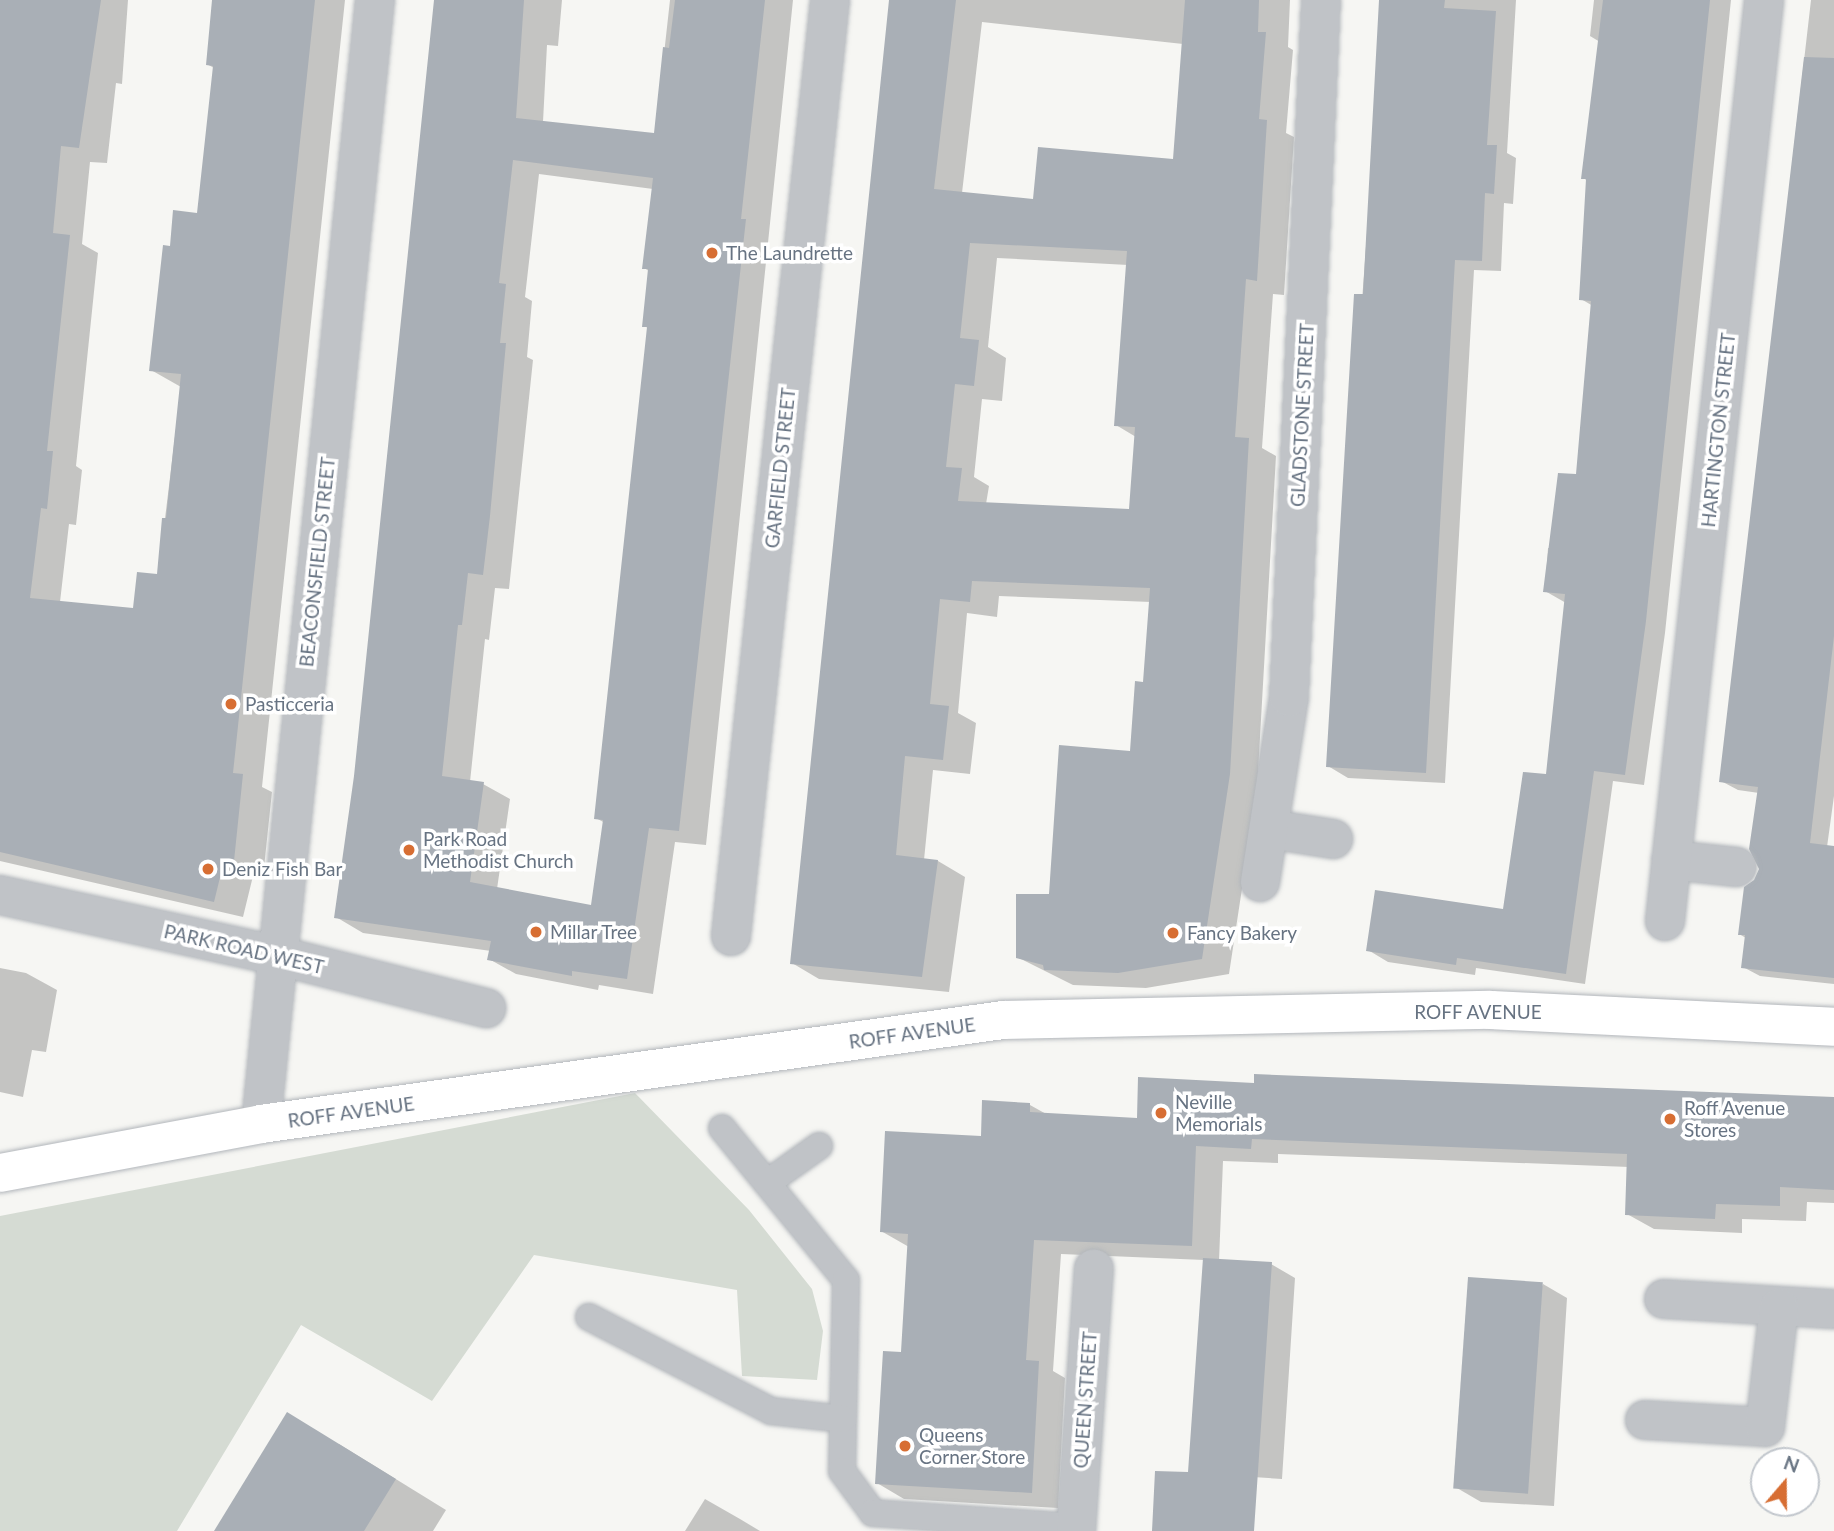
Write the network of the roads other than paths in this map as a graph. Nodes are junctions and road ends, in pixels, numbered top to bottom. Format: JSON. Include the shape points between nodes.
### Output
{"nodes":[{"id":1,"x":375,"y":0,"type":"edge"},
{"id":2,"x":830,"y":0,"type":"edge"},
{"id":3,"x":1321,"y":0,"type":"edge"},
{"id":4,"x":1764,"y":0,"type":"edge"},
{"id":5,"x":1269,"y":829,"type":"junction"},
{"id":6,"x":1333,"y":839,"type":"dead end"},
{"id":7,"x":1671,"y":860,"type":"junction"},
{"id":8,"x":1737,"y":866,"type":"dead end"},
{"id":9,"x":1260,"y":882,"type":"dead end"},
{"id":10,"x":0,"y":895,"type":"edge"},
{"id":11,"x":1665,"y":921,"type":"dead end"},
{"id":12,"x":731,"y":936,"type":"dead end"},
{"id":13,"x":276,"y":955,"type":"junction"},
{"id":14,"x":486,"y":1008,"type":"dead end"},
{"id":15,"x":1834,"y":1027,"type":"edge"},
{"id":16,"x":261,"y":1124,"type":"junction"},
{"id":17,"x":722,"y":1128,"type":"dead end"},
{"id":18,"x":819,"y":1146,"type":"dead end"},
{"id":19,"x":0,"y":1173,"type":"edge"},
{"id":20,"x":767,"y":1184,"type":"junction"},
{"id":21,"x":1094,"y":1269,"type":"dead end"},
{"id":22,"x":1664,"y":1299,"type":"dead end"},
{"id":23,"x":1779,"y":1308,"type":"junction"},
{"id":24,"x":1834,"y":1310,"type":"edge"},
{"id":25,"x":589,"y":1317,"type":"dead end"},
{"id":26,"x":843,"y":1419,"type":"junction"},
{"id":27,"x":1645,"y":1420,"type":"dead end"},
{"id":28,"x":1076,"y":1529,"type":"edge"}],
"edges":[{"from":1,"to":13,"type":"street","name":"BEACONSFIELD STREET"},
{"from":2,"to":12,"type":"street","name":"GARFIELD STREET"},
{"from":3,"to":5,"type":"street","name":"GLADSTONE STREET","via":[[1289,697]]},
{"from":4,"to":7,"type":"street","name":"HARTINGTON STREET"},
{"from":5,"to":6,"type":"street"},
{"from":5,"to":9,"type":"street","name":"GLADSTONE STREET"},
{"from":7,"to":8,"type":"street"},
{"from":7,"to":11,"type":"street","name":"HARTINGTON STREET"},
{"from":10,"to":13,"type":"street","name":"PARK ROAD WEST"},
{"from":13,"to":14,"type":"street","name":"PARK ROAD WEST"},
{"from":13,"to":16,"type":"street","name":"BEACONSFIELD STREET"},
{"from":15,"to":16,"type":"street","name":"ROFF AVENUE","via":[[1490,1010],[1003,1020]]},
{"from":16,"to":19,"type":"street","name":"ROFF AVENUE"},
{"from":17,"to":20,"type":"lane"},
{"from":18,"to":20,"type":"lane"},
{"from":20,"to":26,"type":"lane","via":[[846,1280]]},
{"from":21,"to":28,"type":"street","name":"QUEEN STREET"},
{"from":22,"to":23,"type":"street"},
{"from":23,"to":24,"type":"street"},
{"from":23,"to":27,"type":"street","via":[[1765,1427]]},
{"from":25,"to":26,"type":"lane","via":[[771,1411]]},
{"from":26,"to":28,"type":"lane","via":[[842,1471],[873,1513]]}]}
